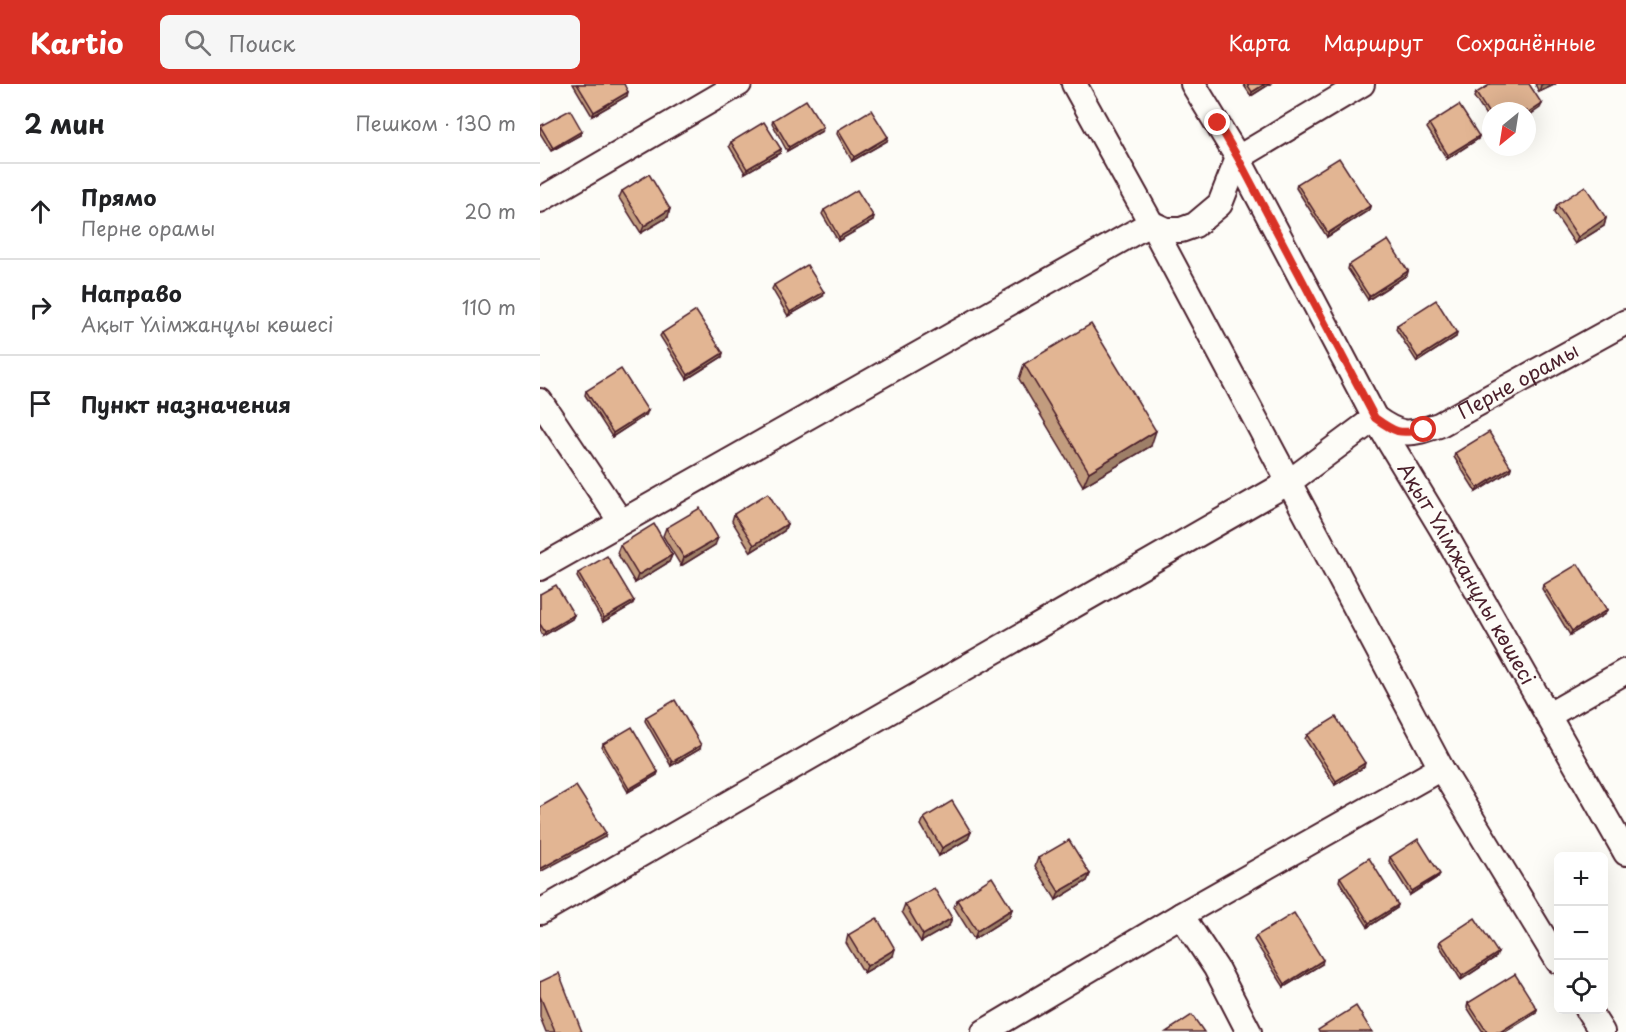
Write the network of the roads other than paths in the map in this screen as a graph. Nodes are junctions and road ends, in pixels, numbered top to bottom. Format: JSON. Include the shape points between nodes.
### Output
{"nodes":[{"id":1,"x":739,"y":84,"type":"edge"},
{"id":2,"x":1074,"y":84,"type":"edge"},
{"id":3,"x":1192,"y":84,"type":"edge"},
{"id":4,"x":1362,"y":84,"type":"edge"},
{"id":5,"x":1238,"y":158,"type":"junction"},
{"id":6,"x":540,"y":200,"type":"edge"},
{"id":7,"x":1151,"y":224,"type":"junction"},
{"id":8,"x":1626,"y":322,"type":"edge"},
{"id":9,"x":540,"y":401,"type":"edge"},
{"id":10,"x":1375,"y":418,"type":"junction"},
{"id":11,"x":1289,"y":482,"type":"junction"},
{"id":12,"x":621,"y":522,"type":"junction"},
{"id":13,"x":540,"y":568,"type":"edge"},
{"id":14,"x":1626,"y":671,"type":"edge"},
{"id":15,"x":1549,"y":715,"type":"junction"},
{"id":16,"x":1441,"y":768,"type":"junction"},
{"id":17,"x":1626,"y":853,"type":"edge"},
{"id":18,"x":540,"y":912,"type":"edge"},
{"id":19,"x":1181,"y":915,"type":"junction"},
{"id":20,"x":1557,"y":960,"type":"edge"},
{"id":21,"x":1591,"y":1014,"type":"edge"},
{"id":22,"x":984,"y":1032,"type":"edge"},
{"id":23,"x":1249,"y":1032,"type":"edge"},
{"id":24,"x":1602,"y":1032,"type":"edge"}],
"edges":[{"from":1,"to":6,"type":"street"},
{"from":2,"to":7,"type":"street"},
{"from":3,"to":5,"type":"street","name":"Ақыт Үлімжанұлы көшесі"},
{"from":4,"to":5,"type":"street"},
{"from":5,"to":7,"type":"street","via":[[1220,204],[1195,225],[1166,230]]},
{"from":5,"to":10,"type":"street","name":"Ақыт Үлімжанұлы көшесі"},
{"from":7,"to":11,"type":"street"},
{"from":7,"to":12,"type":"street"},
{"from":8,"to":10,"type":"street","name":"Перне орамы","via":[[1439,425],[1405,433],[1393,431]]},
{"from":9,"to":12,"type":"street"},
{"from":10,"to":11,"type":"street"},
{"from":10,"to":15,"type":"street","name":"Ақыт Үлімжанұлы көшесі"},
{"from":11,"to":16,"type":"street"},
{"from":11,"to":18,"type":"street"},
{"from":12,"to":13,"type":"street"},
{"from":14,"to":15,"type":"street"},
{"from":15,"to":17,"type":"street","name":"Ақыт Үлімжанұлы көшесі"},
{"from":16,"to":19,"type":"street"},
{"from":16,"to":20,"type":"street"},
{"from":19,"to":22,"type":"street"},
{"from":19,"to":23,"type":"street","via":[[1216,968]]},
{"from":21,"to":24,"type":"street"}]}
